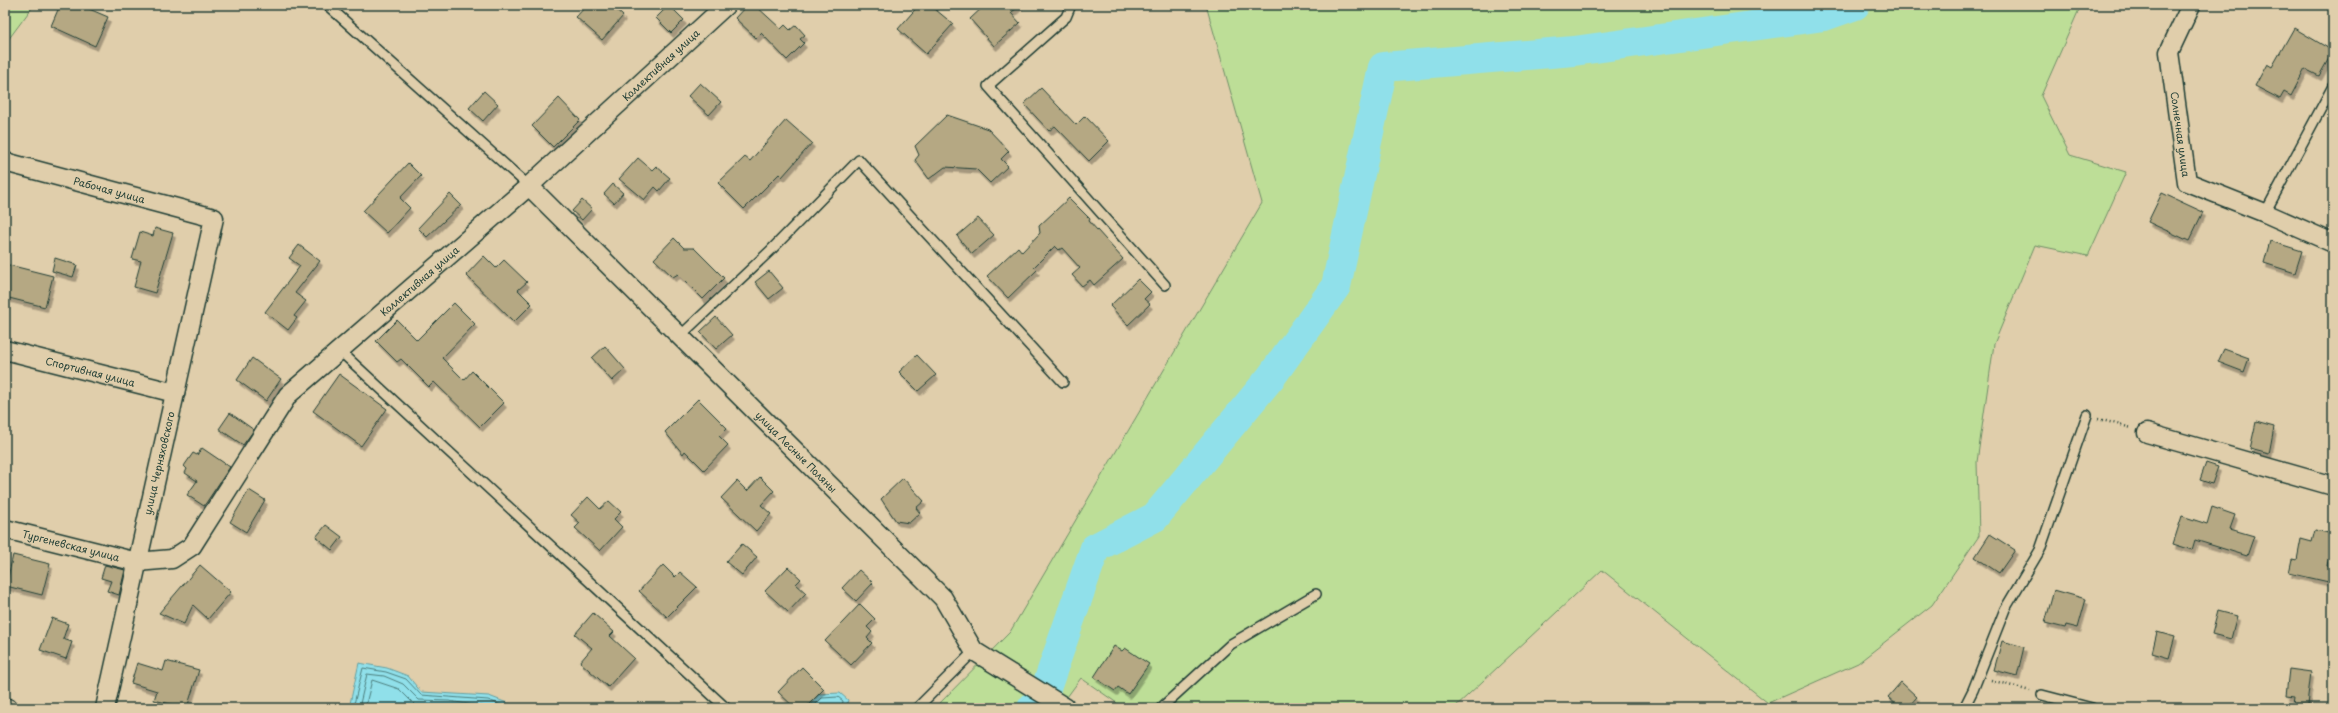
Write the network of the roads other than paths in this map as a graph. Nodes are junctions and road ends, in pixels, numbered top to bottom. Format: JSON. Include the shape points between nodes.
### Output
{"nodes":[{"id":1,"x":327,"y":5,"type":"edge"},
{"id":2,"x":726,"y":5,"type":"edge"},
{"id":3,"x":1071,"y":5,"type":"edge"},
{"id":4,"x":2191,"y":5,"type":"edge"},
{"id":5,"x":2333,"y":86,"type":"edge"},
{"id":6,"x":5,"y":162,"type":"edge"},
{"id":7,"x":529,"y":186,"type":"junction"},
{"id":8,"x":2265,"y":213,"type":"junction"},
{"id":9,"x":214,"y":218,"type":"joint"},
{"id":10,"x":2333,"y":243,"type":"edge"},
{"id":11,"x":1165,"y":285,"type":"dead end"},
{"id":12,"x":679,"y":337,"type":"junction"},
{"id":13,"x":5,"y":350,"type":"edge"},
{"id":14,"x":339,"y":350,"type":"junction"},
{"id":15,"x":1063,"y":382,"type":"dead end"},
{"id":16,"x":175,"y":393,"type":"junction"},
{"id":17,"x":2087,"y":415,"type":"road end"},
{"id":18,"x":2148,"y":433,"type":"road end"},
{"id":19,"x":2333,"y":486,"type":"edge"},
{"id":20,"x":5,"y":529,"type":"edge"},
{"id":21,"x":137,"y":562,"type":"junction"},
{"id":22,"x":1316,"y":594,"type":"dead end"},
{"id":23,"x":974,"y":651,"type":"junction"},
{"id":24,"x":2042,"y":695,"type":"road end"},
{"id":25,"x":105,"y":708,"type":"edge"},
{"id":26,"x":726,"y":708,"type":"edge"},
{"id":27,"x":917,"y":708,"type":"edge"},
{"id":28,"x":1066,"y":708,"type":"edge"},
{"id":29,"x":1161,"y":708,"type":"edge"},
{"id":30,"x":1964,"y":708,"type":"edge"},
{"id":31,"x":2092,"y":708,"type":"edge"}],
"edges":[{"from":1,"to":7,"type":"lane"},
{"from":2,"to":7,"type":"street","name":"Коллективная улица"},
{"from":3,"to":11,"type":"lane","via":[[1066,17],[988,86]]},
{"from":4,"to":8,"type":"street","name":"Солнечная улица","via":[[2169,52],[2187,182]]},
{"from":5,"to":8,"type":"lane"},
{"from":6,"to":9,"type":"street","name":"Рабочая улица"},
{"from":7,"to":12,"type":"street","name":"улица Лесные Поляны"},
{"from":7,"to":14,"type":"street","name":"Коллективная улица"},
{"from":8,"to":10,"type":"street","name":"Солнечная улица"},
{"from":9,"to":16,"type":"street","name":"улица Черняховского"},
{"from":12,"to":15,"type":"lane","via":[[771,250],[859,160]]},
{"from":12,"to":23,"type":"street","name":"улица Лесные Поляны","via":[[943,598]]},
{"from":13,"to":16,"type":"street","name":"Спортивная улица"},
{"from":14,"to":21,"type":"street","name":"Коллективная улица","via":[[288,395],[192,546],[172,559]]},
{"from":14,"to":26,"type":"lane"},
{"from":16,"to":21,"type":"street","name":"улица Черняховского"},
{"from":17,"to":30,"type":"lane","via":[[2040,550],[2005,609]]},
{"from":18,"to":19,"type":"street"},
{"from":20,"to":21,"type":"street","name":"Тургеневская улица"},
{"from":21,"to":25,"type":"street","name":"улица Черняховского"},
{"from":22,"to":29,"type":"lane","via":[[1231,644]]},
{"from":23,"to":27,"type":"lane"},
{"from":23,"to":28,"type":"street","name":"улица Лесные Поляны"},
{"from":24,"to":31,"type":"lane"}]}
